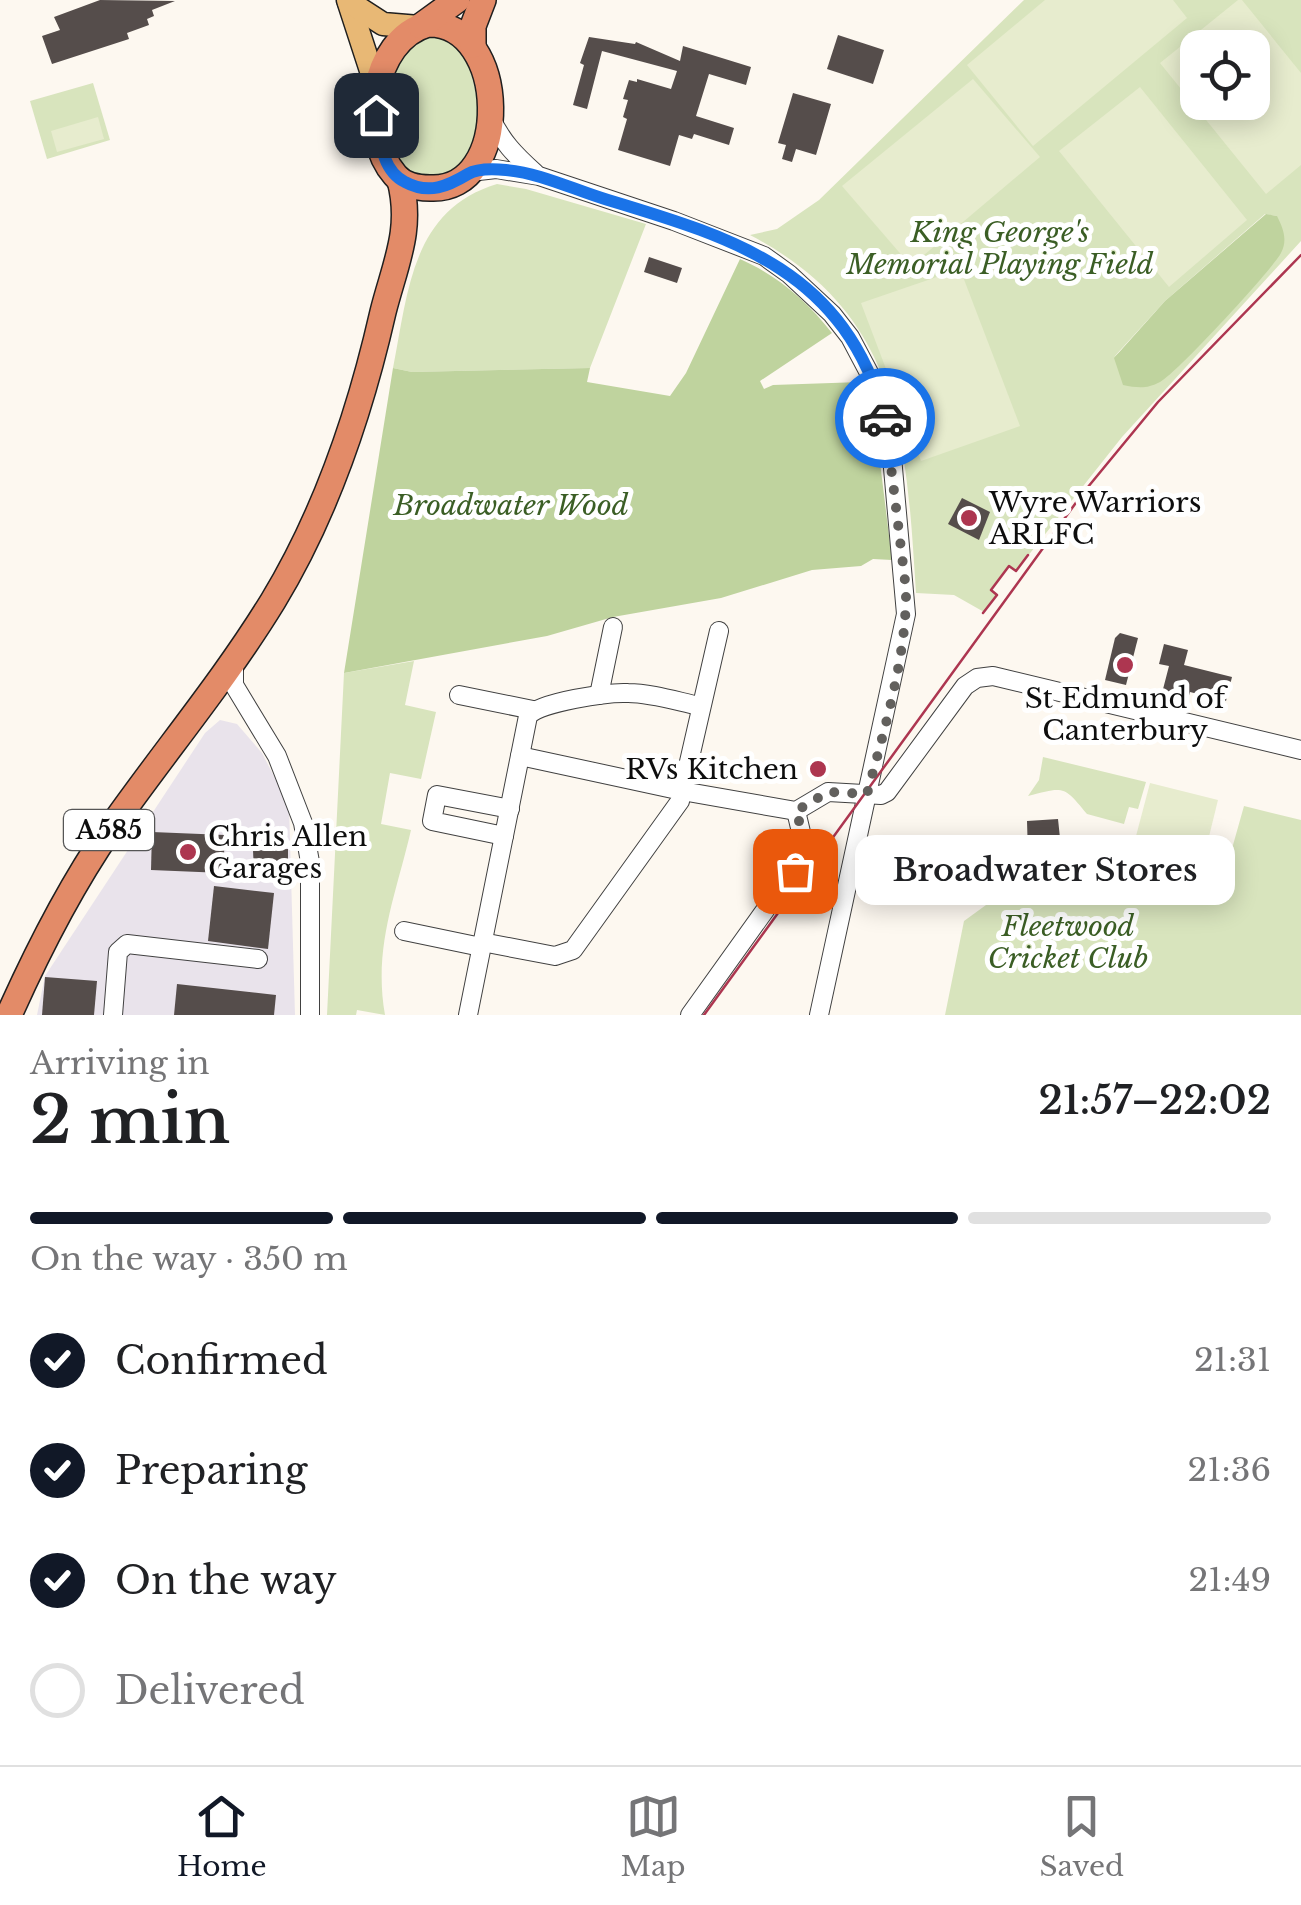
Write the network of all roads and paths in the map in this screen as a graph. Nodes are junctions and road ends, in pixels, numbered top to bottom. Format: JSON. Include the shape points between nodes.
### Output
{"nodes":[{"id":1,"x":456,"y":0,"type":"edge"},
{"id":2,"x":483,"y":0,"type":"edge"},
{"id":3,"x":349,"y":1,"type":"edge"},
{"id":4,"x":420,"y":27,"type":"junction"},
{"id":5,"x":473,"y":45,"type":"junction"},
{"id":6,"x":377,"y":88,"type":"junction"},
{"id":7,"x":490,"y":115,"type":"junction"},
{"id":8,"x":539,"y":176,"type":"junction"},
{"id":9,"x":462,"y":178,"type":"junction"},
{"id":10,"x":400,"y":180,"type":"junction"},
{"id":11,"x":406,"y":228,"type":"junction"},
{"id":12,"x":614,"y":627,"type":"dead end"},
{"id":13,"x":719,"y":631,"type":"dead end"},
{"id":14,"x":234,"y":661,"type":"junction"},
{"id":15,"x":459,"y":695,"type":"dead end"},
{"id":16,"x":599,"y":695,"type":"junction"},
{"id":17,"x":699,"y":706,"type":"junction"},
{"id":18,"x":532,"y":710,"type":"junction"},
{"id":19,"x":1301,"y":750,"type":"edge"},
{"id":20,"x":520,"y":756,"type":"junction"},
{"id":21,"x":682,"y":791,"type":"junction"},
{"id":22,"x":867,"y":794,"type":"junction"},
{"id":23,"x":510,"y":809,"type":"junction"},
{"id":24,"x":796,"y":811,"type":"junction"},
{"id":25,"x":504,"y":836,"type":"junction"},
{"id":26,"x":404,"y":931,"type":"dead end"},
{"id":27,"x":482,"y":944,"type":"junction"},
{"id":28,"x":258,"y":959,"type":"dead end"},
{"id":29,"x":9,"y":1015,"type":"edge"},
{"id":30,"x":114,"y":1015,"type":"edge"},
{"id":31,"x":310,"y":1015,"type":"edge"},
{"id":32,"x":468,"y":1015,"type":"edge"},
{"id":33,"x":690,"y":1015,"type":"edge"},
{"id":34,"x":820,"y":1015,"type":"edge"}],
"edges":[{"from":1,"to":4,"type":"highway","number":"A585"},
{"from":2,"to":5,"type":"highway"},
{"from":3,"to":4,"type":"main road","via":[[383,24]]},
{"from":3,"to":6,"type":"main road"},
{"from":4,"to":5,"type":"highway","via":[[450,28]]},
{"from":4,"to":6,"type":"highway","number":"A585","via":[[392,49]]},
{"from":5,"to":7,"type":"highway"},
{"from":6,"to":10,"type":"highway","number":"A585","via":[[384,156]]},
{"from":7,"to":8,"type":"street","via":[[511,151]]},
{"from":7,"to":9,"type":"highway","via":[[486,142]]},
{"from":8,"to":9,"type":"street","via":[[496,169]]},
{"from":8,"to":22,"type":"street","via":[[764,256],[818,298],[864,362],[892,457],[906,614]]},
{"from":9,"to":10,"type":"highway","via":[[426,188]]},
{"from":9,"to":11,"type":"highway"},
{"from":10,"to":11,"type":"highway","number":"A585"},
{"from":11,"to":14,"type":"highway","number":"A585","via":[[338,466],[294,564]]},
{"from":12,"to":16,"type":"street"},
{"from":13,"to":17,"type":"street"},
{"from":14,"to":29,"type":"highway","number":"A585","via":[[84,869]]},
{"from":14,"to":31,"type":"street","via":[[234,685],[289,780],[303,822],[310,862]]},
{"from":15,"to":18,"type":"street"},
{"from":16,"to":17,"type":"street","via":[[630,692]]},
{"from":16,"to":18,"type":"street"},
{"from":17,"to":21,"type":"street"},
{"from":18,"to":20,"type":"street"},
{"from":19,"to":22,"type":"street","via":[[984,676],[965,686],[887,792]]},
{"from":20,"to":21,"type":"street"},
{"from":20,"to":23,"type":"street"},
{"from":21,"to":24,"type":"street"},
{"from":21,"to":27,"type":"street","via":[[570,954]]},
{"from":22,"to":24,"type":"street","via":[[828,792]]},
{"from":22,"to":34,"type":"street"},
{"from":23,"to":25,"type":"street"},
{"from":23,"to":25,"type":"street","via":[[437,795],[432,821]]},
{"from":24,"to":33,"type":"street","via":[[806,853]]},
{"from":25,"to":27,"type":"street"},
{"from":26,"to":27,"type":"street"},
{"from":27,"to":32,"type":"street"},
{"from":28,"to":30,"type":"street","via":[[128,944],[118,952]]}]}
